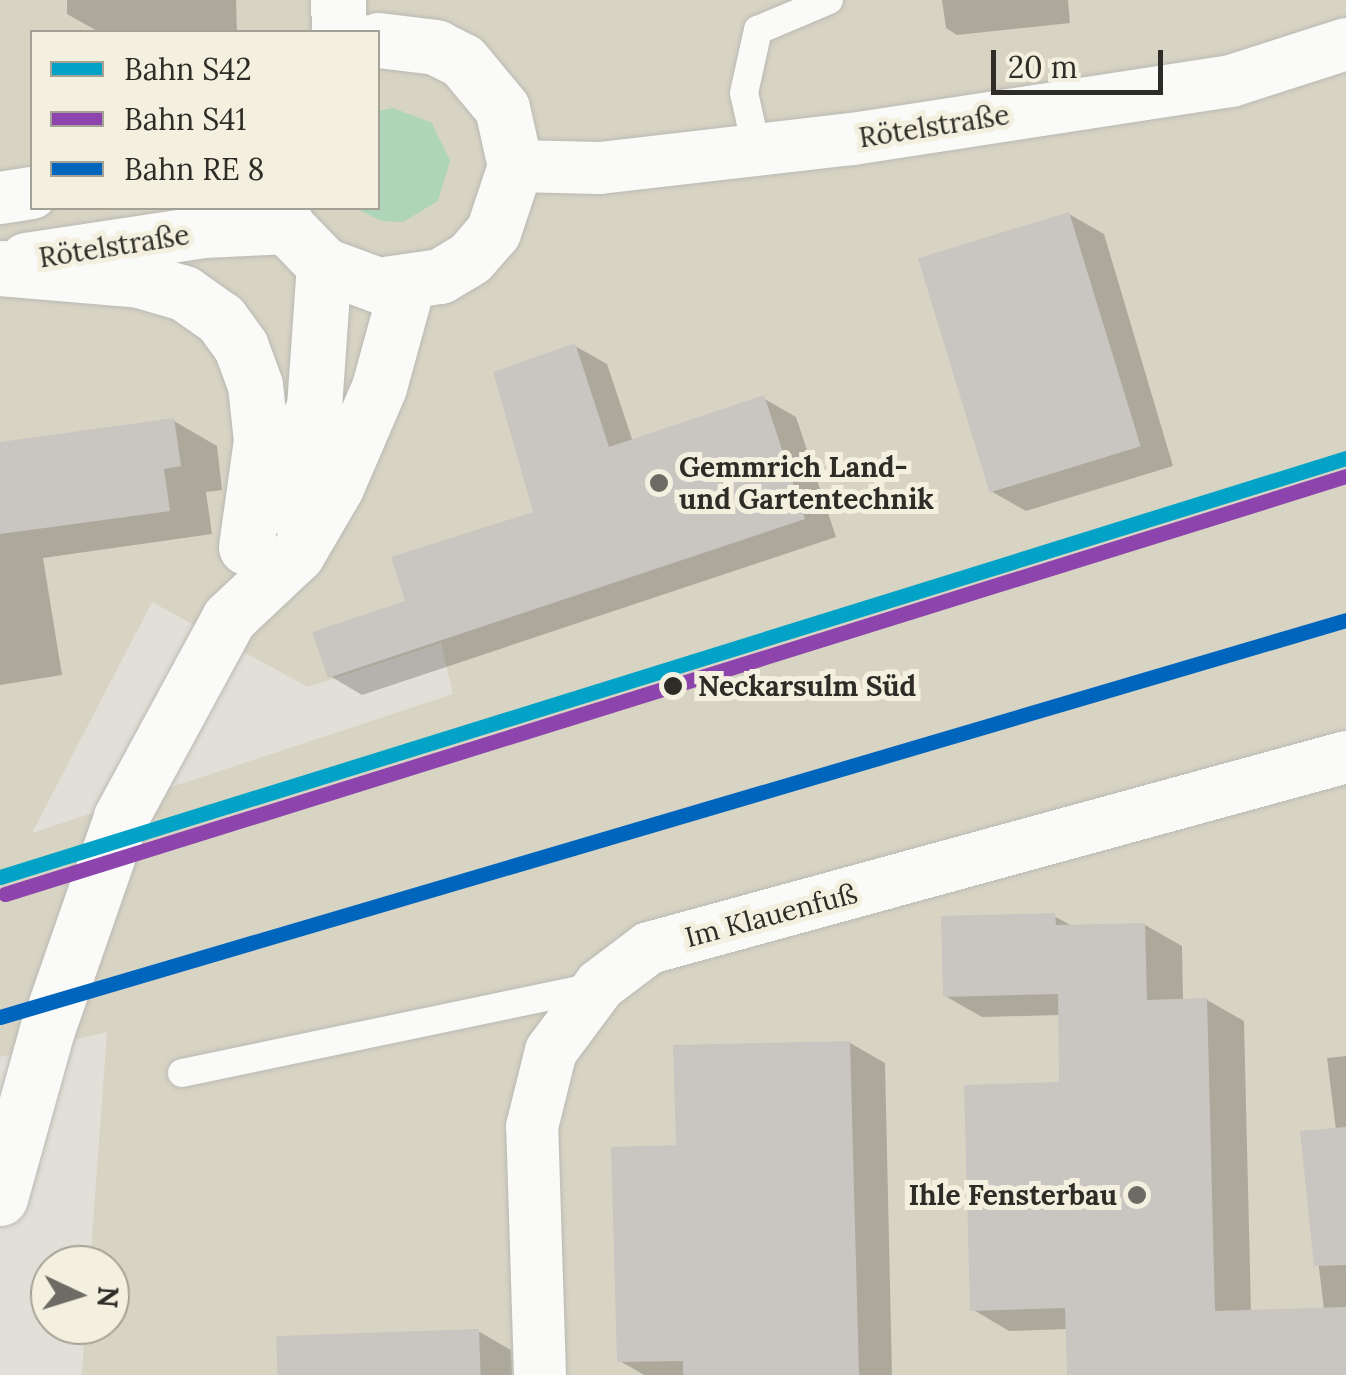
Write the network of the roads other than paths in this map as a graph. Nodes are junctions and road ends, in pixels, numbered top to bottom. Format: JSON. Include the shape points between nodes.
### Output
{"nodes":[{"id":1,"x":338,"y":0,"type":"edge"},
{"id":2,"x":828,"y":0,"type":"edge"},
{"id":3,"x":426,"y":23,"type":"edge"},
{"id":4,"x":339,"y":30,"type":"edge"},
{"id":5,"x":380,"y":39,"type":"edge"},
{"id":6,"x":1346,"y":44,"type":"edge"},
{"id":7,"x":757,"y":150,"type":"junction"},
{"id":8,"x":515,"y":166,"type":"junction"},
{"id":9,"x":30,"y":193,"type":"edge"},
{"id":10,"x":0,"y":198,"type":"edge"},
{"id":11,"x":296,"y":234,"type":"edge"},
{"id":12,"x":0,"y":265,"type":"edge"},
{"id":13,"x":407,"y":285,"type":"junction"},
{"id":14,"x":246,"y":548,"type":"junction"},
{"id":15,"x":229,"y":618,"type":"junction"},
{"id":16,"x":1346,"y":757,"type":"edge"},
{"id":17,"x":600,"y":985,"type":"junction"},
{"id":18,"x":182,"y":1074,"type":"dead end"},
{"id":19,"x":0,"y":1198,"type":"edge"},
{"id":20,"x":540,"y":1375,"type":"edge"}],
"edges":[{"from":1,"to":4,"type":"main road"},
{"from":2,"to":7,"type":"lane","via":[[758,30],[744,93]]},
{"from":3,"to":5,"type":"main road"},
{"from":3,"to":8,"type":"main road","via":[[486,82],[512,136]]},
{"from":6,"to":7,"type":"street","name":"Rötelstraße","via":[[1231,81]]},
{"from":7,"to":8,"type":"street","name":"Rötelstraße","via":[[600,168]]},
{"from":8,"to":13,"type":"main road","via":[[509,201],[470,258]]},
{"from":9,"to":10,"type":"street"},
{"from":11,"to":12,"type":"street","name":"Rötelstraße","via":[[204,232]]},
{"from":11,"to":13,"type":"main road","via":[[350,278]]},
{"from":11,"to":14,"type":"main road","via":[[314,406]]},
{"from":12,"to":14,"type":"main road","via":[[139,280],[184,293],[221,319],[241,346],[254,385],[261,440]]},
{"from":13,"to":15,"type":"main road","via":[[380,387],[336,487],[296,554]]},
{"from":14,"to":15,"type":"main road"},
{"from":15,"to":19,"type":"main road","via":[[191,678],[118,826],[47,1030]]},
{"from":16,"to":17,"type":"street","name":"Im Klauenfuß","via":[[649,948]]},
{"from":17,"to":18,"type":"lane"},
{"from":17,"to":20,"type":"street","name":"Im Klauenfuß","via":[[552,1051],[532,1128]]}]}
